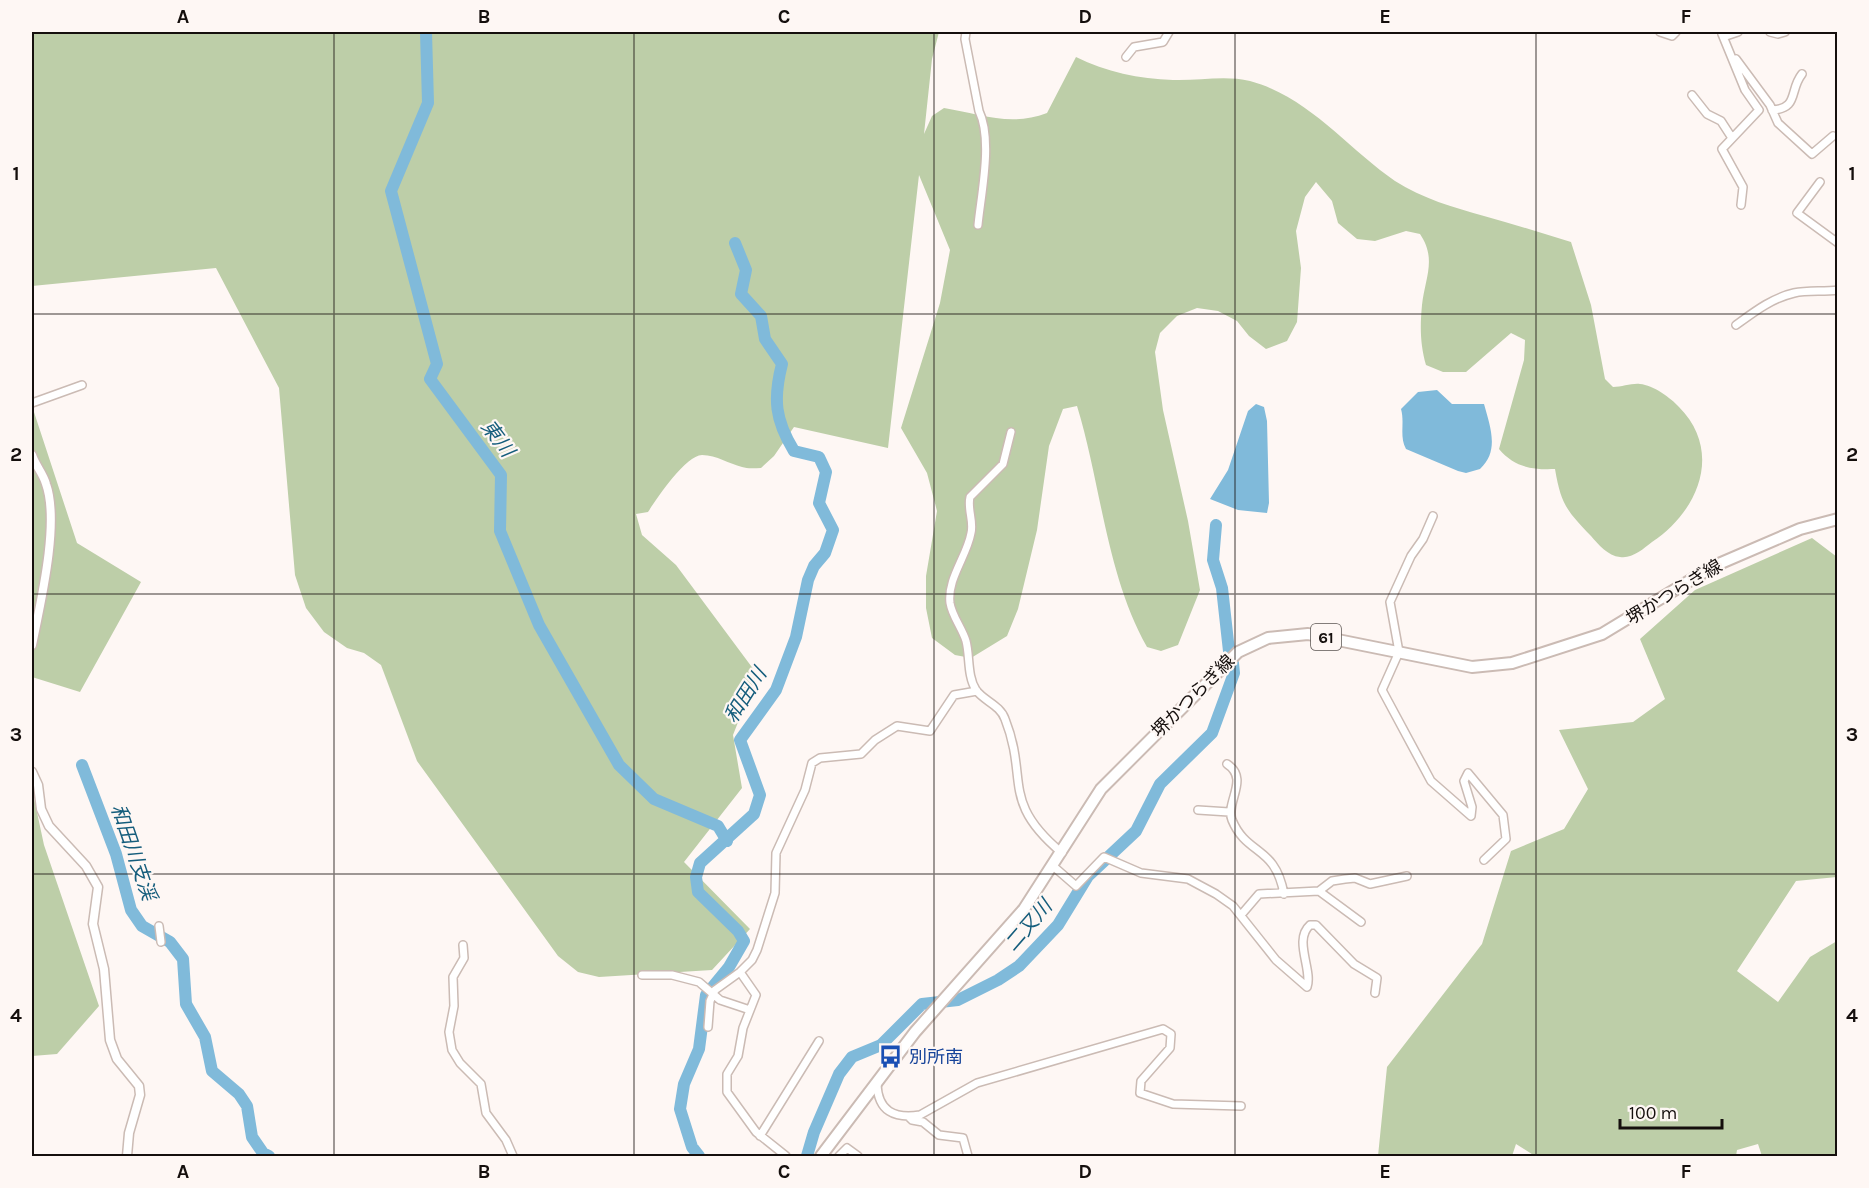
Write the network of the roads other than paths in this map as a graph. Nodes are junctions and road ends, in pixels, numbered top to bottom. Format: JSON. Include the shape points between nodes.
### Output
{"nodes":[{"id":1,"x":966,"y":32,"type":"edge"},
{"id":2,"x":1168,"y":32,"type":"edge"},
{"id":3,"x":1660,"y":32,"type":"edge"},
{"id":4,"x":1676,"y":32,"type":"edge"},
{"id":5,"x":1738,"y":32,"type":"edge"},
{"id":6,"x":1770,"y":32,"type":"edge"},
{"id":7,"x":1785,"y":32,"type":"edge"},
{"id":8,"x":1721,"y":33,"type":"edge"},
{"id":9,"x":1727,"y":44,"type":"junction"},
{"id":10,"x":1126,"y":57,"type":"dead end"},
{"id":11,"x":1802,"y":74,"type":"dead end"},
{"id":12,"x":1692,"y":95,"type":"dead end"},
{"id":13,"x":1772,"y":110,"type":"junction"},
{"id":14,"x":1833,"y":136,"type":"dead end"},
{"id":15,"x":1732,"y":138,"type":"junction"},
{"id":16,"x":1820,"y":182,"type":"dead end"},
{"id":17,"x":1741,"y":205,"type":"dead end"},
{"id":18,"x":978,"y":225,"type":"dead end"},
{"id":19,"x":1838,"y":243,"type":"edge"},
{"id":20,"x":1838,"y":290,"type":"edge"},
{"id":21,"x":1736,"y":325,"type":"dead end"},
{"id":22,"x":82,"y":385,"type":"dead end"},
{"id":23,"x":32,"y":403,"type":"edge"},
{"id":24,"x":1011,"y":432,"type":"dead end"},
{"id":25,"x":32,"y":455,"type":"edge"},
{"id":26,"x":1433,"y":516,"type":"dead end"},
{"id":27,"x":1838,"y":519,"type":"edge"},
{"id":28,"x":32,"y":645,"type":"edge"},
{"id":29,"x":1399,"y":652,"type":"junction"},
{"id":30,"x":977,"y":691,"type":"junction"},
{"id":31,"x":1227,"y":764,"type":"dead end"},
{"id":32,"x":32,"y":772,"type":"edge"},
{"id":33,"x":1198,"y":810,"type":"dead end"},
{"id":34,"x":1229,"y":812,"type":"junction"},
{"id":35,"x":1062,"y":853,"type":"junction"},
{"id":36,"x":1484,"y":860,"type":"dead end"},
{"id":37,"x":1053,"y":866,"type":"junction"},
{"id":38,"x":1407,"y":876,"type":"dead end"},
{"id":39,"x":1319,"y":891,"type":"junction"},
{"id":40,"x":1284,"y":894,"type":"junction"},
{"id":41,"x":1241,"y":915,"type":"junction"},
{"id":42,"x":1361,"y":922,"type":"dead end"},
{"id":43,"x":159,"y":926,"type":"dead end"},
{"id":44,"x":161,"y":942,"type":"dead end"},
{"id":45,"x":463,"y":945,"type":"dead end"},
{"id":46,"x":740,"y":972,"type":"junction"},
{"id":47,"x":642,"y":975,"type":"dead end"},
{"id":48,"x":1375,"y":993,"type":"dead end"},
{"id":49,"x":713,"y":994,"type":"junction"},
{"id":50,"x":750,"y":1010,"type":"junction"},
{"id":51,"x":708,"y":1027,"type":"dead end"},
{"id":52,"x":819,"y":1041,"type":"dead end"},
{"id":53,"x":877,"y":1081,"type":"junction"},
{"id":54,"x":1241,"y":1106,"type":"dead end"},
{"id":55,"x":909,"y":1116,"type":"junction"},
{"id":56,"x":760,"y":1136,"type":"junction"},
{"id":57,"x":127,"y":1156,"type":"edge"},
{"id":58,"x":513,"y":1156,"type":"edge"},
{"id":59,"x":786,"y":1156,"type":"edge"},
{"id":60,"x":821,"y":1156,"type":"edge"},
{"id":61,"x":839,"y":1156,"type":"edge"},
{"id":62,"x":858,"y":1156,"type":"edge"},
{"id":63,"x":968,"y":1156,"type":"edge"}],
"edges":[{"from":1,"to":18,"type":"street","via":[[983,120],[985,165]]},
{"from":2,"to":10,"type":"street","via":[[1163,42],[1134,47]]},
{"from":3,"to":4,"type":"street","via":[[1672,36]]},
{"from":5,"to":8,"type":"street","via":[[1726,36]]},
{"from":6,"to":7,"type":"street"},
{"from":8,"to":9,"type":"street"},
{"from":9,"to":13,"type":"street"},
{"from":9,"to":15,"type":"street","via":[[1745,90],[1759,110]]},
{"from":11,"to":13,"type":"street","via":[[1790,104]]},
{"from":12,"to":15,"type":"street","via":[[1707,114],[1721,121]]},
{"from":13,"to":14,"type":"street","via":[[1778,123],[1812,154]]},
{"from":15,"to":17,"type":"street","via":[[1722,150],[1743,187]]},
{"from":16,"to":19,"type":"street","via":[[1797,213]]},
{"from":20,"to":21,"type":"street","via":[[1796,292],[1770,302]]},
{"from":22,"to":23,"type":"street"},
{"from":24,"to":30,"type":"street","via":[[1002,464],[970,497],[971,534],[950,591],[950,605],[966,640]]},
{"from":25,"to":28,"type":"street","via":[[46,482],[49,530],[47,569]]},
{"from":26,"to":29,"type":"street","via":[[1390,602]]},
{"from":27,"to":29,"type":"main road","name":"堺かつらぎ線","number":"61","via":[[1800,529],[1714,566],[1602,634],[1522,660],[1472,667]]},
{"from":29,"to":35,"type":"main road","name":"堺かつらぎ線","number":"61","via":[[1308,634],[1268,638],[1238,652],[1101,789]]},
{"from":29,"to":36,"type":"street","via":[[1382,690],[1431,782],[1471,816],[1464,781],[1468,773],[1503,815],[1506,839]]},
{"from":30,"to":35,"type":"street","via":[[1005,718],[1019,798],[1028,818],[1041,836]]},
{"from":30,"to":46,"type":"street","via":[[954,695],[930,731],[897,726],[861,754],[820,758],[812,764],[805,790],[776,853],[775,893],[757,950]]},
{"from":31,"to":34,"type":"street","via":[[1237,784]]},
{"from":32,"to":57,"type":"street","via":[[49,826],[86,866],[98,887],[93,924],[104,969],[110,1040],[117,1059],[136,1078],[140,1095]]},
{"from":33,"to":34,"type":"street"},
{"from":34,"to":40,"type":"street","via":[[1251,846],[1262,850],[1274,864]]},
{"from":35,"to":37,"type":"main road","name":"堺かつらぎ線","number":"61"},
{"from":37,"to":41,"type":"street","via":[[1076,886],[1104,857],[1142,873],[1188,879],[1216,894]]},
{"from":37,"to":53,"type":"main road","name":"堺かつらぎ線","number":"61","via":[[1024,909]]},
{"from":38,"to":39,"type":"street","via":[[1370,884],[1355,878],[1332,881]]},
{"from":39,"to":40,"type":"street"},
{"from":39,"to":42,"type":"street"},
{"from":40,"to":41,"type":"street","via":[[1259,894]]},
{"from":41,"to":48,"type":"street","via":[[1276,960],[1307,987],[1304,935],[1306,929],[1316,925],[1354,964],[1377,978]]},
{"from":43,"to":44,"type":"street"},
{"from":45,"to":58,"type":"street","via":[[464,958],[453,977],[454,1006],[449,1032],[452,1050],[481,1084],[486,1113]]},
{"from":46,"to":49,"type":"street"},
{"from":46,"to":50,"type":"street","via":[[756,995]]},
{"from":47,"to":49,"type":"street","via":[[672,975],[699,982]]},
{"from":49,"to":50,"type":"street","via":[[725,1003]]},
{"from":49,"to":51,"type":"street"},
{"from":50,"to":56,"type":"street","via":[[726,1083],[731,1101]]},
{"from":52,"to":56,"type":"street"},
{"from":53,"to":55,"type":"street","via":[[880,1103],[886,1110]]},
{"from":53,"to":60,"type":"main road","name":"堺かつらぎ線","number":"61"},
{"from":54,"to":55,"type":"street","via":[[1173,1104],[1140,1093],[1141,1081],[1170,1048],[1171,1034],[1162,1029],[977,1083],[936,1107]]},
{"from":55,"to":63,"type":"street","via":[[939,1135],[963,1137]]},
{"from":56,"to":59,"type":"street"},
{"from":61,"to":62,"type":"street","via":[[847,1148]]}]}
